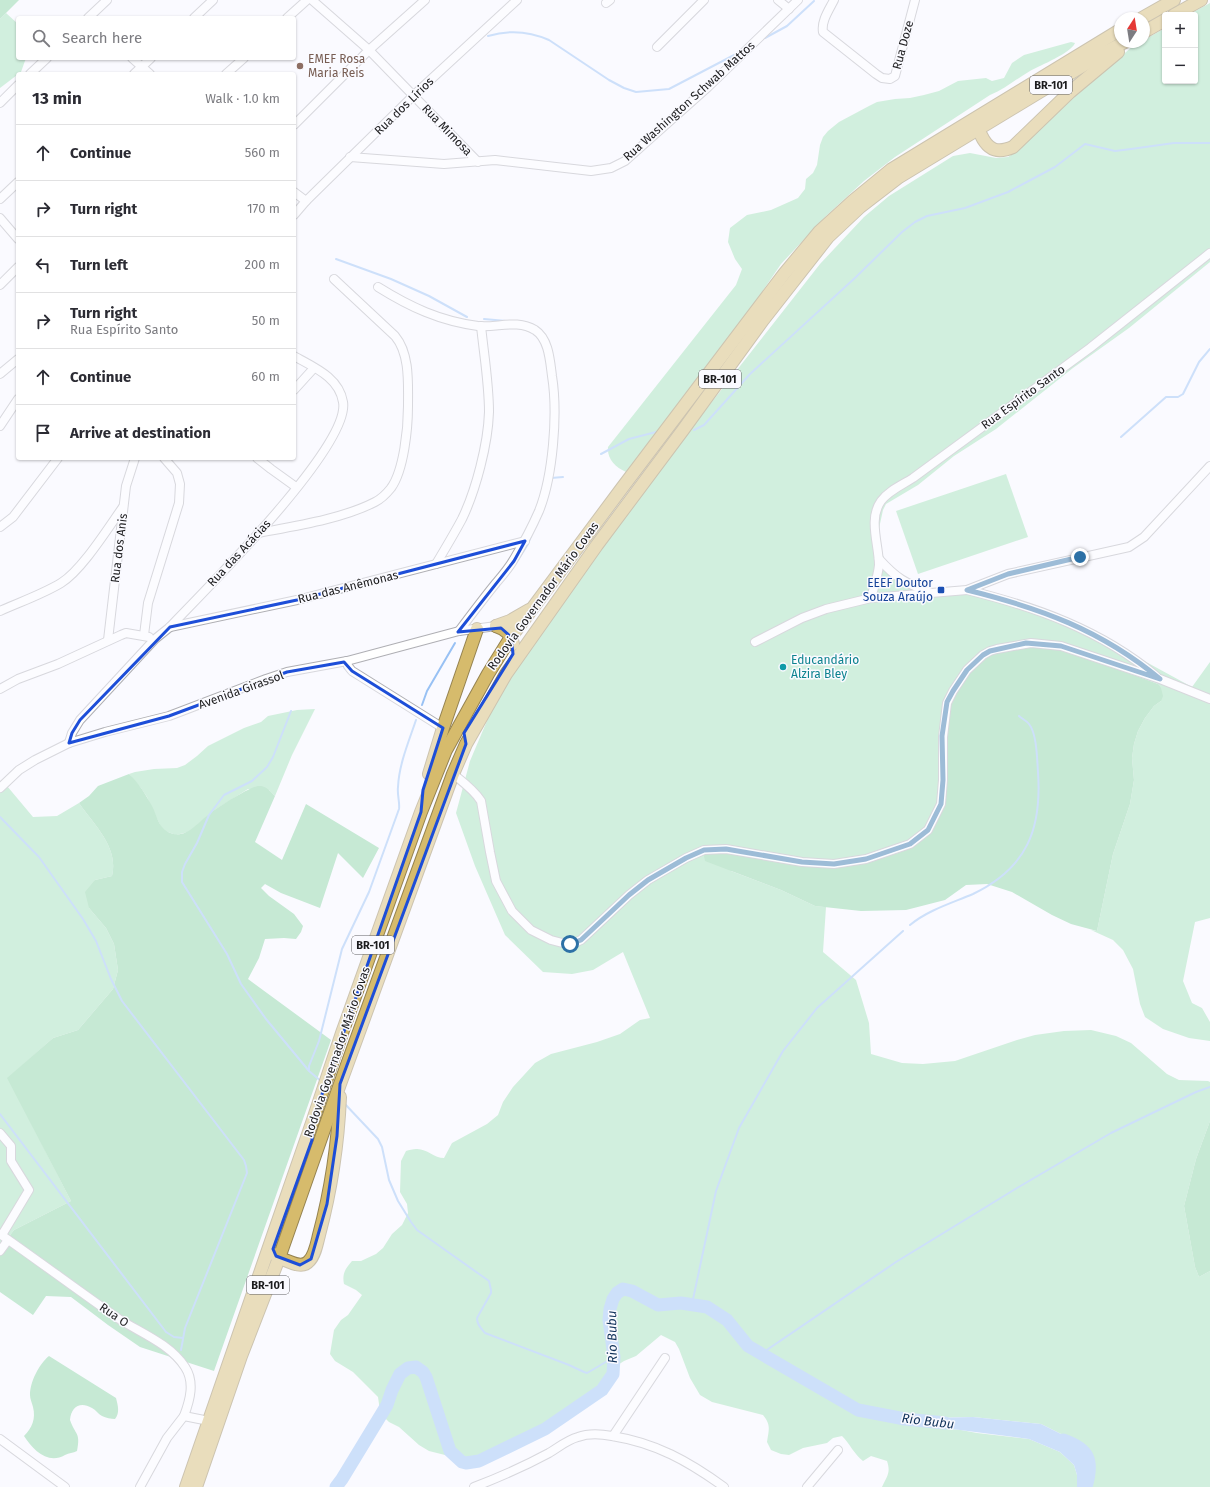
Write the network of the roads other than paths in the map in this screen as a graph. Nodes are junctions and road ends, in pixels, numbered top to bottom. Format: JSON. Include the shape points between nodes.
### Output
{"nodes":[{"id":1,"x":107,"y":0,"type":"edge"},
{"id":2,"x":213,"y":0,"type":"edge"},
{"id":3,"x":307,"y":0,"type":"edge"},
{"id":4,"x":312,"y":0,"type":"edge"},
{"id":5,"x":425,"y":0,"type":"edge"},
{"id":6,"x":704,"y":0,"type":"edge"},
{"id":7,"x":778,"y":0,"type":"edge"},
{"id":8,"x":798,"y":0,"type":"edge"},
{"id":9,"x":834,"y":0,"type":"edge"},
{"id":10,"x":915,"y":0,"type":"edge"},
{"id":11,"x":1201,"y":0,"type":"edge"},
{"id":12,"x":513,"y":1,"type":"edge"},
{"id":13,"x":1172,"y":1,"type":"edge"},
{"id":14,"x":790,"y":9,"type":"junction"},
{"id":15,"x":1179,"y":12,"type":"edge"},
{"id":16,"x":1150,"y":13,"type":"edge"},
{"id":17,"x":91,"y":16,"type":"edge"},
{"id":18,"x":196,"y":16,"type":"edge"},
{"id":19,"x":289,"y":16,"type":"edge"},
{"id":20,"x":1162,"y":22,"type":"edge"},
{"id":21,"x":1150,"y":29,"type":"edge"},
{"id":22,"x":1114,"y":34,"type":"edge"},
{"id":23,"x":657,"y":46,"type":"dead end"},
{"id":24,"x":1114,"y":48,"type":"edge"},
{"id":25,"x":1123,"y":48,"type":"edge"},
{"id":26,"x":370,"y":50,"type":"junction"},
{"id":27,"x":44,"y":60,"type":"edge"},
{"id":28,"x":134,"y":60,"type":"edge"},
{"id":29,"x":149,"y":60,"type":"edge"},
{"id":30,"x":242,"y":60,"type":"edge"},
{"id":31,"x":142,"y":67,"type":"junction"},
{"id":32,"x":32,"y":72,"type":"edge"},
{"id":33,"x":136,"y":72,"type":"edge"},
{"id":34,"x":148,"y":72,"type":"edge"},
{"id":35,"x":228,"y":72,"type":"edge"},
{"id":36,"x":16,"y":88,"type":"edge"},
{"id":37,"x":414,"y":96,"type":"junction"},
{"id":38,"x":0,"y":103,"type":"edge"},
{"id":39,"x":995,"y":106,"type":"junction"},
{"id":40,"x":296,"y":123,"type":"edge"},
{"id":41,"x":978,"y":129,"type":"junction"},
{"id":42,"x":350,"y":157,"type":"junction"},
{"id":43,"x":478,"y":162,"type":"junction"},
{"id":44,"x":16,"y":184,"type":"edge"},
{"id":45,"x":296,"y":194,"type":"edge"},
{"id":46,"x":0,"y":199,"type":"edge"},
{"id":47,"x":306,"y":201,"type":"junction"},
{"id":48,"x":296,"y":213,"type":"edge"},
{"id":49,"x":0,"y":218,"type":"edge"},
{"id":50,"x":16,"y":237,"type":"edge"},
{"id":51,"x":1210,"y":253,"type":"edge"},
{"id":52,"x":16,"y":269,"type":"edge"},
{"id":53,"x":334,"y":280,"type":"dead end"},
{"id":54,"x":0,"y":285,"type":"edge"},
{"id":55,"x":378,"y":287,"type":"dead end"},
{"id":56,"x":481,"y":326,"type":"junction"},
{"id":57,"x":296,"y":357,"type":"edge"},
{"id":58,"x":16,"y":361,"type":"edge"},
{"id":59,"x":314,"y":368,"type":"junction"},
{"id":60,"x":0,"y":374,"type":"edge"},
{"id":61,"x":296,"y":388,"type":"edge"},
{"id":62,"x":16,"y":402,"type":"edge"},
{"id":63,"x":0,"y":426,"type":"edge"},
{"id":64,"x":56,"y":460,"type":"edge"},
{"id":65,"x":134,"y":460,"type":"edge"},
{"id":66,"x":166,"y":460,"type":"edge"},
{"id":67,"x":259,"y":460,"type":"edge"},
{"id":68,"x":1210,"y":466,"type":"edge"},
{"id":69,"x":296,"y":487,"type":"junction"},
{"id":70,"x":123,"y":507,"type":"junction"},
{"id":71,"x":0,"y":527,"type":"edge"},
{"id":72,"x":258,"y":533,"type":"junction"},
{"id":73,"x":525,"y":541,"type":"junction"},
{"id":74,"x":879,"y":559,"type":"junction"},
{"id":75,"x":436,"y":564,"type":"junction"},
{"id":76,"x":967,"y":590,"type":"junction"},
{"id":77,"x":931,"y":593,"type":"junction"},
{"id":78,"x":871,"y":598,"type":"junction"},
{"id":79,"x":533,"y":608,"type":"junction"},
{"id":80,"x":0,"y":611,"type":"edge"},
{"id":81,"x":496,"y":626,"type":"junction"},
{"id":82,"x":170,"y":627,"type":"junction"},
{"id":83,"x":477,"y":629,"type":"junction"},
{"id":84,"x":459,"y":631,"type":"junction"},
{"id":85,"x":144,"y":635,"type":"junction"},
{"id":86,"x":511,"y":637,"type":"junction"},
{"id":87,"x":155,"y":639,"type":"junction"},
{"id":88,"x":108,"y":640,"type":"junction"},
{"id":89,"x":755,"y":642,"type":"dead end"},
{"id":90,"x":347,"y":662,"type":"junction"},
{"id":91,"x":1160,"y":679,"type":"junction"},
{"id":92,"x":0,"y":689,"type":"edge"},
{"id":93,"x":1210,"y":699,"type":"edge"},
{"id":94,"x":443,"y":728,"type":"junction"},
{"id":95,"x":69,"y":743,"type":"junction"},
{"id":96,"x":466,"y":744,"type":"junction"},
{"id":97,"x":453,"y":774,"type":"junction"},
{"id":98,"x":0,"y":788,"type":"edge"},
{"id":99,"x":421,"y":812,"type":"junction"},
{"id":100,"x":340,"y":1084,"type":"junction"},
{"id":101,"x":313,"y":1120,"type":"junction"},
{"id":102,"x":0,"y":1133,"type":"edge"},
{"id":103,"x":4,"y":1236,"type":"edge"},
{"id":104,"x":0,"y":1251,"type":"edge"},
{"id":105,"x":279,"y":1258,"type":"junction"},
{"id":106,"x":665,"y":1358,"type":"dead end"},
{"id":107,"x":184,"y":1416,"type":"junction"},
{"id":108,"x":209,"y":1421,"type":"junction"},
{"id":109,"x":613,"y":1436,"type":"junction"},
{"id":110,"x":0,"y":1439,"type":"edge"},
{"id":111,"x":838,"y":1450,"type":"dead end"},
{"id":112,"x":65,"y":1487,"type":"edge"},
{"id":113,"x":140,"y":1487,"type":"edge"},
{"id":114,"x":186,"y":1487,"type":"edge"},
{"id":115,"x":196,"y":1487,"type":"edge"},
{"id":116,"x":474,"y":1487,"type":"edge"},
{"id":117,"x":724,"y":1487,"type":"edge"},
{"id":118,"x":807,"y":1487,"type":"edge"}],
"edges":[{"from":1,"to":17,"type":"street"},
{"from":2,"to":18,"type":"street"},
{"from":3,"to":19,"type":"street"},
{"from":4,"to":26,"type":"street","name":"Rua Mimosa"},
{"from":5,"to":26,"type":"street"},
{"from":6,"to":23,"type":"street"},
{"from":7,"to":14,"type":"street"},
{"from":8,"to":14,"type":"street","name":"Rua Washington Schwab Mattos"},
{"from":9,"to":10,"type":"street","name":"Rua Doze","via":[[824,21],[823,32],[882,78],[890,79],[895,76]]},
{"from":11,"to":15,"type":"highway"},
{"from":12,"to":37,"type":"street","name":"Rua dos Lírios"},
{"from":13,"to":16,"type":"highway"},
{"from":14,"to":43,"type":"street","name":"Rua Washington Schwab Mattos","via":[[625,161],[611,168],[591,171],[495,160]]},
{"from":20,"to":21,"type":"highway"},
{"from":22,"to":39,"type":"highway","name":"Rodovia Governador Mário Covas","number":"BR-101"},
{"from":24,"to":41,"type":"highway","name":"Rodovia Governador Mário Covas","number":"BR-101"},
{"from":25,"to":41,"type":"highway","via":[[1097,68],[1013,147],[994,150],[984,142]]},
{"from":26,"to":37,"type":"street","name":"Rua Mimosa"},
{"from":26,"to":40,"type":"street"},
{"from":27,"to":32,"type":"street"},
{"from":28,"to":31,"type":"street"},
{"from":29,"to":31,"type":"street"},
{"from":30,"to":35,"type":"street"},
{"from":31,"to":33,"type":"street"},
{"from":31,"to":34,"type":"street"},
{"from":36,"to":38,"type":"street"},
{"from":37,"to":42,"type":"street","name":"Rua dos Lírios"},
{"from":37,"to":43,"type":"street","name":"Rua Mimosa"},
{"from":39,"to":41,"type":"highway","via":[[978,123]]},
{"from":39,"to":79,"type":"highway","name":"Rodovia Governador Mário Covas","number":"BR-101","via":[[892,169],[819,232],[784,274]]},
{"from":41,"to":96,"type":"highway","name":"Rodovia Governador Mário Covas","number":"BR-101","via":[[871,198],[818,249],[597,545],[506,674]]},
{"from":42,"to":43,"type":"street","name":"Rua Washington Schwab Mattos","via":[[444,164]]},
{"from":42,"to":47,"type":"street","name":"Rua dos Lírios"},
{"from":44,"to":46,"type":"street"},
{"from":45,"to":47,"type":"street"},
{"from":47,"to":48,"type":"street","name":"Rua dos Lírios"},
{"from":49,"to":50,"type":"street"},
{"from":51,"to":74,"type":"street","name":"Rua Espírito Santo","via":[[1090,348],[884,498],[878,506],[875,518]]},
{"from":52,"to":54,"type":"street"},
{"from":53,"to":72,"type":"street","via":[[395,336],[404,351],[408,415],[406,440],[396,478],[383,497],[351,512]]},
{"from":55,"to":56,"type":"street","via":[[434,315],[453,322]]},
{"from":56,"to":73,"type":"street","via":[[512,324],[530,327],[541,336],[548,353],[554,390],[555,424],[548,477],[539,510]]},
{"from":56,"to":75,"type":"street","via":[[489,398],[488,427],[478,477],[468,505]]},
{"from":57,"to":59,"type":"street","name":"Rua das Acácias"},
{"from":58,"to":60,"type":"street"},
{"from":59,"to":61,"type":"street"},
{"from":59,"to":69,"type":"street","name":"Rua das Acácias","via":[[331,378],[335,384],[343,402],[342,414],[334,434],[311,470]]},
{"from":62,"to":63,"type":"street"},
{"from":64,"to":71,"type":"street","via":[[13,516]]},
{"from":65,"to":70,"type":"street","name":"Rua dos Anis","via":[[126,486]]},
{"from":66,"to":85,"type":"street","via":[[177,473],[180,484],[179,503],[148,603]]},
{"from":67,"to":69,"type":"street"},
{"from":68,"to":76,"type":"street","via":[[1144,537],[1129,547],[1019,572]]},
{"from":69,"to":72,"type":"street","name":"Rua das Acácias"},
{"from":70,"to":80,"type":"street","via":[[84,560],[62,583]]},
{"from":70,"to":88,"type":"street","name":"Rua dos Anis"},
{"from":72,"to":82,"type":"street","name":"Rua das Acácias"},
{"from":73,"to":75,"type":"street","name":"Rua das Anêmonas"},
{"from":73,"to":84,"type":"street","via":[[514,560]]},
{"from":74,"to":77,"type":"street","via":[[903,582]]},
{"from":74,"to":78,"type":"street","name":"Rua Espírito Santo"},
{"from":75,"to":82,"type":"street","name":"Rua das Anêmonas","via":[[297,600]]},
{"from":76,"to":77,"type":"street"},
{"from":76,"to":91,"type":"street","via":[[1037,610],[1070,623],[1131,657]]},
{"from":77,"to":78,"type":"street"},
{"from":78,"to":89,"type":"street","via":[[802,618]]},
{"from":79,"to":81,"type":"highway"},
{"from":79,"to":86,"type":"highway","name":"Rodovia Governador Mário Covas","number":"BR-101"},
{"from":81,"to":83,"type":"street","name":"Avenida Girassol"},
{"from":81,"to":86,"type":"highway"},
{"from":82,"to":87,"type":"street","name":"Rua das Acácias"},
{"from":83,"to":84,"type":"street","name":"Avenida Girassol"},
{"from":83,"to":94,"type":"highway"},
{"from":84,"to":90,"type":"street","name":"Avenida Girassol"},
{"from":85,"to":87,"type":"street"},
{"from":85,"to":88,"type":"street","via":[[126,634]]},
{"from":86,"to":96,"type":"highway","via":[[514,649],[512,657],[464,732]]},
{"from":86,"to":99,"type":"highway","name":"Rodovia Governador Mário Covas","number":"BR-101","via":[[446,750]]},
{"from":87,"to":95,"type":"street","name":"Rua das Acácias","via":[[80,720]]},
{"from":88,"to":92,"type":"street"},
{"from":90,"to":94,"type":"street","via":[[352,671]]},
{"from":90,"to":95,"type":"street","name":"Avenida Girassol","via":[[287,672],[169,716]]},
{"from":91,"to":93,"type":"street"},
{"from":91,"to":97,"type":"street","via":[[1061,646],[1026,643],[990,651],[967,670],[947,702],[942,736],[941,804],[928,830],[910,844],[866,859],[834,864],[802,862],[726,849],[704,850],[648,880],[581,940],[570,944],[550,940],[531,930],[512,911],[496,881],[481,801],[470,787]]},
{"from":94,"to":99,"type":"highway","via":[[423,790]]},
{"from":95,"to":98,"type":"street","name":"Avenida Girassol","via":[[19,770]]},
{"from":96,"to":97,"type":"highway","name":"Rodovia Governador Mário Covas","number":"BR-101"},
{"from":97,"to":100,"type":"highway","name":"Rodovia Governador Mário Covas","number":"BR-101"},
{"from":99,"to":101,"type":"highway","name":"Rodovia Governador Mário Covas","number":"BR-101"},
{"from":100,"to":105,"type":"highway","name":"Rodovia Governador Mário Covas","number":"BR-101"},
{"from":100,"to":105,"type":"highway","via":[[334,1166],[315,1249],[311,1258],[300,1266]]},
{"from":101,"to":105,"type":"highway","via":[[312,1140],[273,1249]]},
{"from":101,"to":108,"type":"highway","name":"Rodovia Governador Mário Covas","number":"BR-101"},
{"from":102,"to":103,"type":"street","via":[[11,1146],[11,1160],[29,1190]]},
{"from":103,"to":104,"type":"street"},
{"from":103,"to":107,"type":"street","name":"Rua O","via":[[178,1358],[190,1376],[189,1403]]},
{"from":105,"to":115,"type":"highway","name":"Rodovia Governador Mário Covas","number":"BR-101","via":[[241,1356]]},
{"from":106,"to":109,"type":"street"},
{"from":107,"to":108,"type":"street"},
{"from":107,"to":113,"type":"street","name":"Rua O","via":[[167,1438]]},
{"from":108,"to":114,"type":"highway","name":"Rodovia Governador Mário Covas","number":"BR-101"},
{"from":109,"to":116,"type":"street","via":[[589,1434],[572,1439],[550,1453]]},
{"from":109,"to":117,"type":"street","via":[[662,1449]]},
{"from":110,"to":112,"type":"street"},
{"from":111,"to":118,"type":"street"}]}
